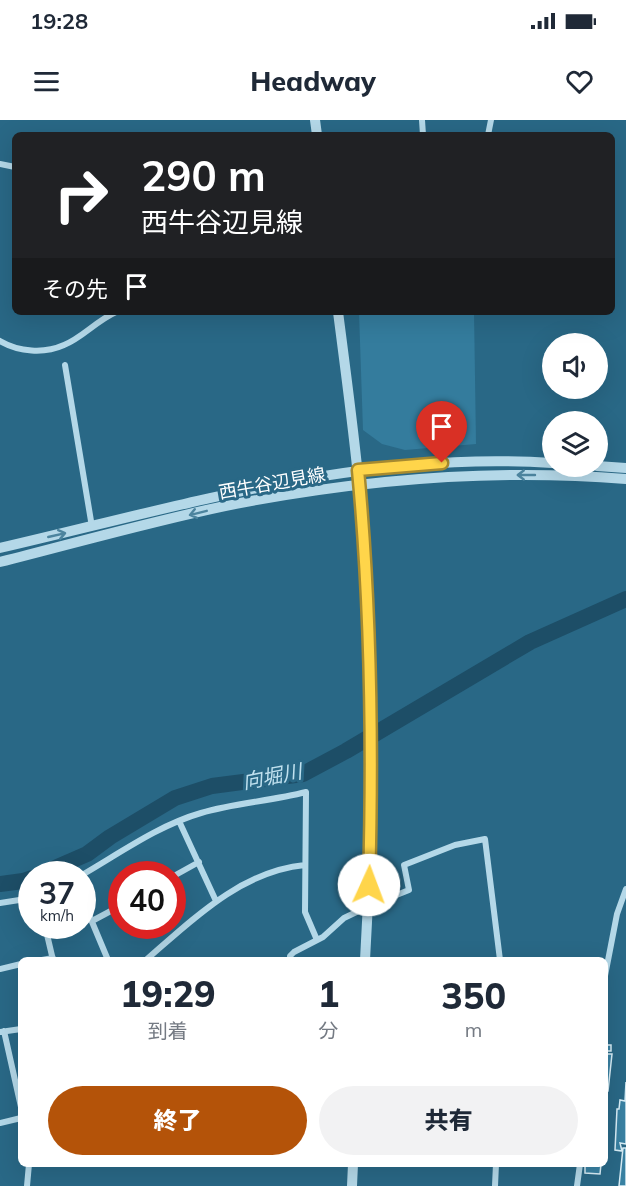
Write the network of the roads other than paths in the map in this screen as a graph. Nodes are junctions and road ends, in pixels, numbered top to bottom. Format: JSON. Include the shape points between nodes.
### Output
{"nodes":[{"id":1,"x":108,"y":315,"type":"edge"},
{"id":2,"x":338,"y":315,"type":"edge"},
{"id":3,"x":0,"y":341,"type":"edge"},
{"id":4,"x":65,"y":365,"type":"dead end"},
{"id":5,"x":542,"y":463,"type":"edge"},
{"id":6,"x":608,"y":467,"type":"edge"},
{"id":7,"x":626,"y":468,"type":"edge"},
{"id":8,"x":358,"y":470,"type":"junction"},
{"id":9,"x":626,"y":479,"type":"edge"},
{"id":10,"x":359,"y":486,"type":"junction"},
{"id":11,"x":93,"y":532,"type":"junction"},
{"id":12,"x":0,"y":548,"type":"edge"},
{"id":13,"x":0,"y":561,"type":"edge"},
{"id":14,"x":179,"y":821,"type":"junction"},
{"id":15,"x":199,"y":862,"type":"junction"},
{"id":16,"x":305,"y":865,"type":"junction"},
{"id":17,"x":96,"y":867,"type":"edge"},
{"id":18,"x":186,"y":869,"type":"edge"},
{"id":19,"x":626,"y":889,"type":"edge"},
{"id":20,"x":18,"y":900,"type":"edge"},
{"id":21,"x":216,"y":901,"type":"junction"},
{"id":22,"x":0,"y":903,"type":"edge"},
{"id":23,"x":369,"y":906,"type":"junction"},
{"id":24,"x":96,"y":931,"type":"edge"},
{"id":25,"x":48,"y":939,"type":"edge"},
{"id":26,"x":317,"y":940,"type":"junction"},
{"id":27,"x":53,"y":957,"type":"edge"},
{"id":28,"x":107,"y":957,"type":"edge"},
{"id":29,"x":150,"y":957,"type":"edge"},
{"id":30,"x":290,"y":957,"type":"edge"},
{"id":31,"x":365,"y":957,"type":"edge"},
{"id":32,"x":500,"y":957,"type":"edge"},
{"id":33,"x":608,"y":960,"type":"edge"},
{"id":34,"x":18,"y":965,"type":"edge"},
{"id":35,"x":0,"y":969,"type":"edge"},
{"id":36,"x":18,"y":1029,"type":"edge"},
{"id":37,"x":2,"y":1032,"type":"edge"},
{"id":38,"x":18,"y":1095,"type":"edge"},
{"id":39,"x":18,"y":1119,"type":"edge"},
{"id":40,"x":0,"y":1123,"type":"edge"},
{"id":41,"x":29,"y":1167,"type":"edge"},
{"id":42,"x":353,"y":1167,"type":"edge"},
{"id":43,"x":496,"y":1167,"type":"edge"},
{"id":44,"x":580,"y":1167,"type":"edge"},
{"id":45,"x":27,"y":1186,"type":"edge"},
{"id":46,"x":352,"y":1186,"type":"edge"},
{"id":47,"x":495,"y":1186,"type":"edge"},
{"id":48,"x":577,"y":1186,"type":"edge"}],
"edges":[{"from":1,"to":3,"type":"street","via":[[66,345],[52,349],[23,350]]},
{"from":2,"to":8,"type":"street"},
{"from":4,"to":11,"type":"street"},
{"from":5,"to":8,"type":"street","name":"西牛谷辺見線","via":[[460,462]]},
{"from":6,"to":7,"type":"street"},
{"from":8,"to":10,"type":"street"},
{"from":8,"to":11,"type":"street","name":"西牛谷辺見線","via":[[224,494]]},
{"from":9,"to":10,"type":"street","name":"西牛谷辺見線","one_way":true,"via":[[458,476]]},
{"from":10,"to":11,"type":"street","name":"西牛谷辺見線","one_way":true,"via":[[272,497]]},
{"from":10,"to":23,"type":"street","via":[[372,749]]},
{"from":12,"to":11,"type":"street","name":"西牛谷辺見線","one_way":true},
{"from":11,"to":13,"type":"street","name":"西牛谷辺見線"},
{"from":14,"to":15,"type":"street"},
{"from":14,"to":16,"type":"street","via":[[225,807],[306,792]]},
{"from":14,"to":17,"type":"street"},
{"from":15,"to":18,"type":"street"},
{"from":15,"to":21,"type":"street"},
{"from":16,"to":21,"type":"street","via":[[268,874]]},
{"from":16,"to":26,"type":"street","via":[[305,912]]},
{"from":19,"to":33,"type":"street"},
{"from":20,"to":22,"type":"street"},
{"from":21,"to":29,"type":"street"},
{"from":23,"to":26,"type":"street","via":[[344,918]]},
{"from":23,"to":31,"type":"street"},
{"from":23,"to":32,"type":"street","via":[[409,890],[404,865],[455,845],[485,839]]},
{"from":24,"to":28,"type":"street"},
{"from":25,"to":27,"type":"street"},
{"from":26,"to":30,"type":"street"},
{"from":34,"to":35,"type":"street"},
{"from":36,"to":37,"type":"street"},
{"from":37,"to":38,"type":"street"},
{"from":39,"to":40,"type":"street"},
{"from":41,"to":45,"type":"street"},
{"from":42,"to":46,"type":"street"},
{"from":43,"to":47,"type":"street"},
{"from":44,"to":48,"type":"street"}]}
